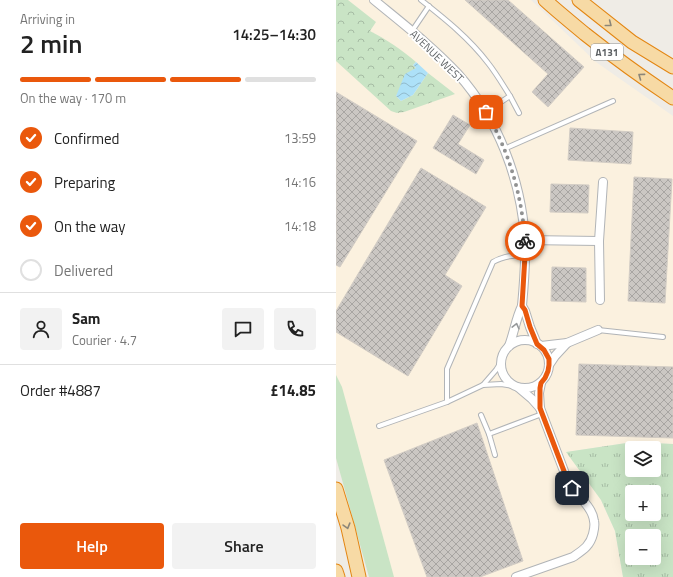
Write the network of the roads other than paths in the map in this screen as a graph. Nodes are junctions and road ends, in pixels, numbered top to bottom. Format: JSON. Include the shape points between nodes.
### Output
{"nodes":[{"id":1,"x":374,"y":0,"type":"edge"},
{"id":2,"x":421,"y":0,"type":"edge"},
{"id":3,"x":545,"y":0,"type":"edge"},
{"id":4,"x":578,"y":0,"type":"edge"},
{"id":5,"x":429,"y":6,"type":"junction"},
{"id":6,"x":412,"y":32,"type":"junction"},
{"id":7,"x":673,"y":68,"type":"edge"},
{"id":8,"x":510,"y":96,"type":"junction"},
{"id":9,"x":673,"y":98,"type":"edge"},
{"id":10,"x":613,"y":101,"type":"dead end"},
{"id":11,"x":486,"y":112,"type":"junction"},
{"id":12,"x":519,"y":113,"type":"dead end"},
{"id":13,"x":504,"y":149,"type":"junction"},
{"id":14,"x":603,"y":182,"type":"dead end"},
{"id":15,"x":525,"y":240,"type":"junction"},
{"id":16,"x":600,"y":241,"type":"junction"},
{"id":17,"x":525,"y":255,"type":"junction"},
{"id":18,"x":600,"y":300,"type":"dead end"},
{"id":19,"x":522,"y":306,"type":"junction"},
{"id":20,"x":598,"y":330,"type":"joint"},
{"id":21,"x":664,"y":337,"type":"dead end"},
{"id":22,"x":567,"y":343,"type":"junction"},
{"id":23,"x":539,"y":345,"type":"junction"},
{"id":24,"x":509,"y":346,"type":"junction"},
{"id":25,"x":501,"y":362,"type":"junction"},
{"id":26,"x":549,"y":365,"type":"junction"},
{"id":27,"x":541,"y":383,"type":"junction"},
{"id":28,"x":483,"y":385,"type":"junction"},
{"id":29,"x":516,"y":387,"type":"junction"},
{"id":30,"x":447,"y":402,"type":"junction"},
{"id":31,"x":542,"y":411,"type":"junction"},
{"id":32,"x":481,"y":415,"type":"dead end"},
{"id":33,"x":379,"y":426,"type":"dead end"},
{"id":34,"x":489,"y":434,"type":"junction"},
{"id":35,"x":495,"y":455,"type":"dead end"},
{"id":36,"x":336,"y":489,"type":"edge"},
{"id":37,"x":336,"y":571,"type":"edge"},
{"id":38,"x":338,"y":577,"type":"edge"},
{"id":39,"x":359,"y":577,"type":"edge"},
{"id":40,"x":516,"y":577,"type":"edge"}],
"edges":[{"from":1,"to":6,"type":"street","name":"AVENUE WEST"},
{"from":2,"to":5,"type":"lane"},
{"from":9,"to":3,"type":"highway","number":"A131","one_way":true,"via":[[611,55]]},
{"from":4,"to":7,"type":"highway","number":"A131","one_way":true,"via":[[632,42]]},
{"from":5,"to":6,"type":"lane"},
{"from":5,"to":8,"type":"lane","via":[[489,63]]},
{"from":6,"to":11,"type":"street","name":"AVENUE WEST","via":[[458,74]]},
{"from":8,"to":11,"type":"lane"},
{"from":8,"to":12,"type":"lane"},
{"from":10,"to":13,"type":"lane"},
{"from":11,"to":13,"type":"street","name":"AVENUE WEST"},
{"from":13,"to":15,"type":"street","name":"AVENUE WEST","via":[[518,196]]},
{"from":14,"to":16,"type":"street"},
{"from":15,"to":16,"type":"street"},
{"from":15,"to":17,"type":"street","name":"AVENUE WEST"},
{"from":16,"to":18,"type":"street"},
{"from":17,"to":19,"type":"street","name":"AVENUE WEST"},
{"from":17,"to":30,"type":"lane","via":[[506,256],[493,262],[447,369]]},
{"from":19,"to":23,"type":"street","name":"AVENUE WEST"},
{"from":24,"to":19,"type":"street","name":"AVENUE WEST","one_way":true},
{"from":20,"to":21,"type":"lane"},
{"from":20,"to":22,"type":"street"},
{"from":22,"to":23,"type":"street"},
{"from":22,"to":26,"type":"street"},
{"from":23,"to":24,"type":"street","via":[[523,340]]},
{"from":23,"to":26,"type":"street","via":[[547,354]]},
{"from":24,"to":25,"type":"street"},
{"from":25,"to":28,"type":"lane"},
{"from":25,"to":29,"type":"street","via":[[504,376]]},
{"from":26,"to":27,"type":"street"},
{"from":27,"to":29,"type":"street","via":[[534,387]]},
{"from":27,"to":31,"type":"street","via":[[539,393]]},
{"from":28,"to":29,"type":"lane","via":[[501,384]]},
{"from":28,"to":30,"type":"lane"},
{"from":29,"to":31,"type":"street","via":[[532,399]]},
{"from":30,"to":33,"type":"lane"},
{"from":31,"to":34,"type":"lane"},
{"from":31,"to":40,"type":"street","via":[[567,479],[592,514],[594,530],[588,545],[573,557]]},
{"from":32,"to":34,"type":"lane"},
{"from":34,"to":35,"type":"lane"},
{"from":36,"to":39,"type":"highway","one_way":true},
{"from":37,"to":38,"type":"highway"}]}
